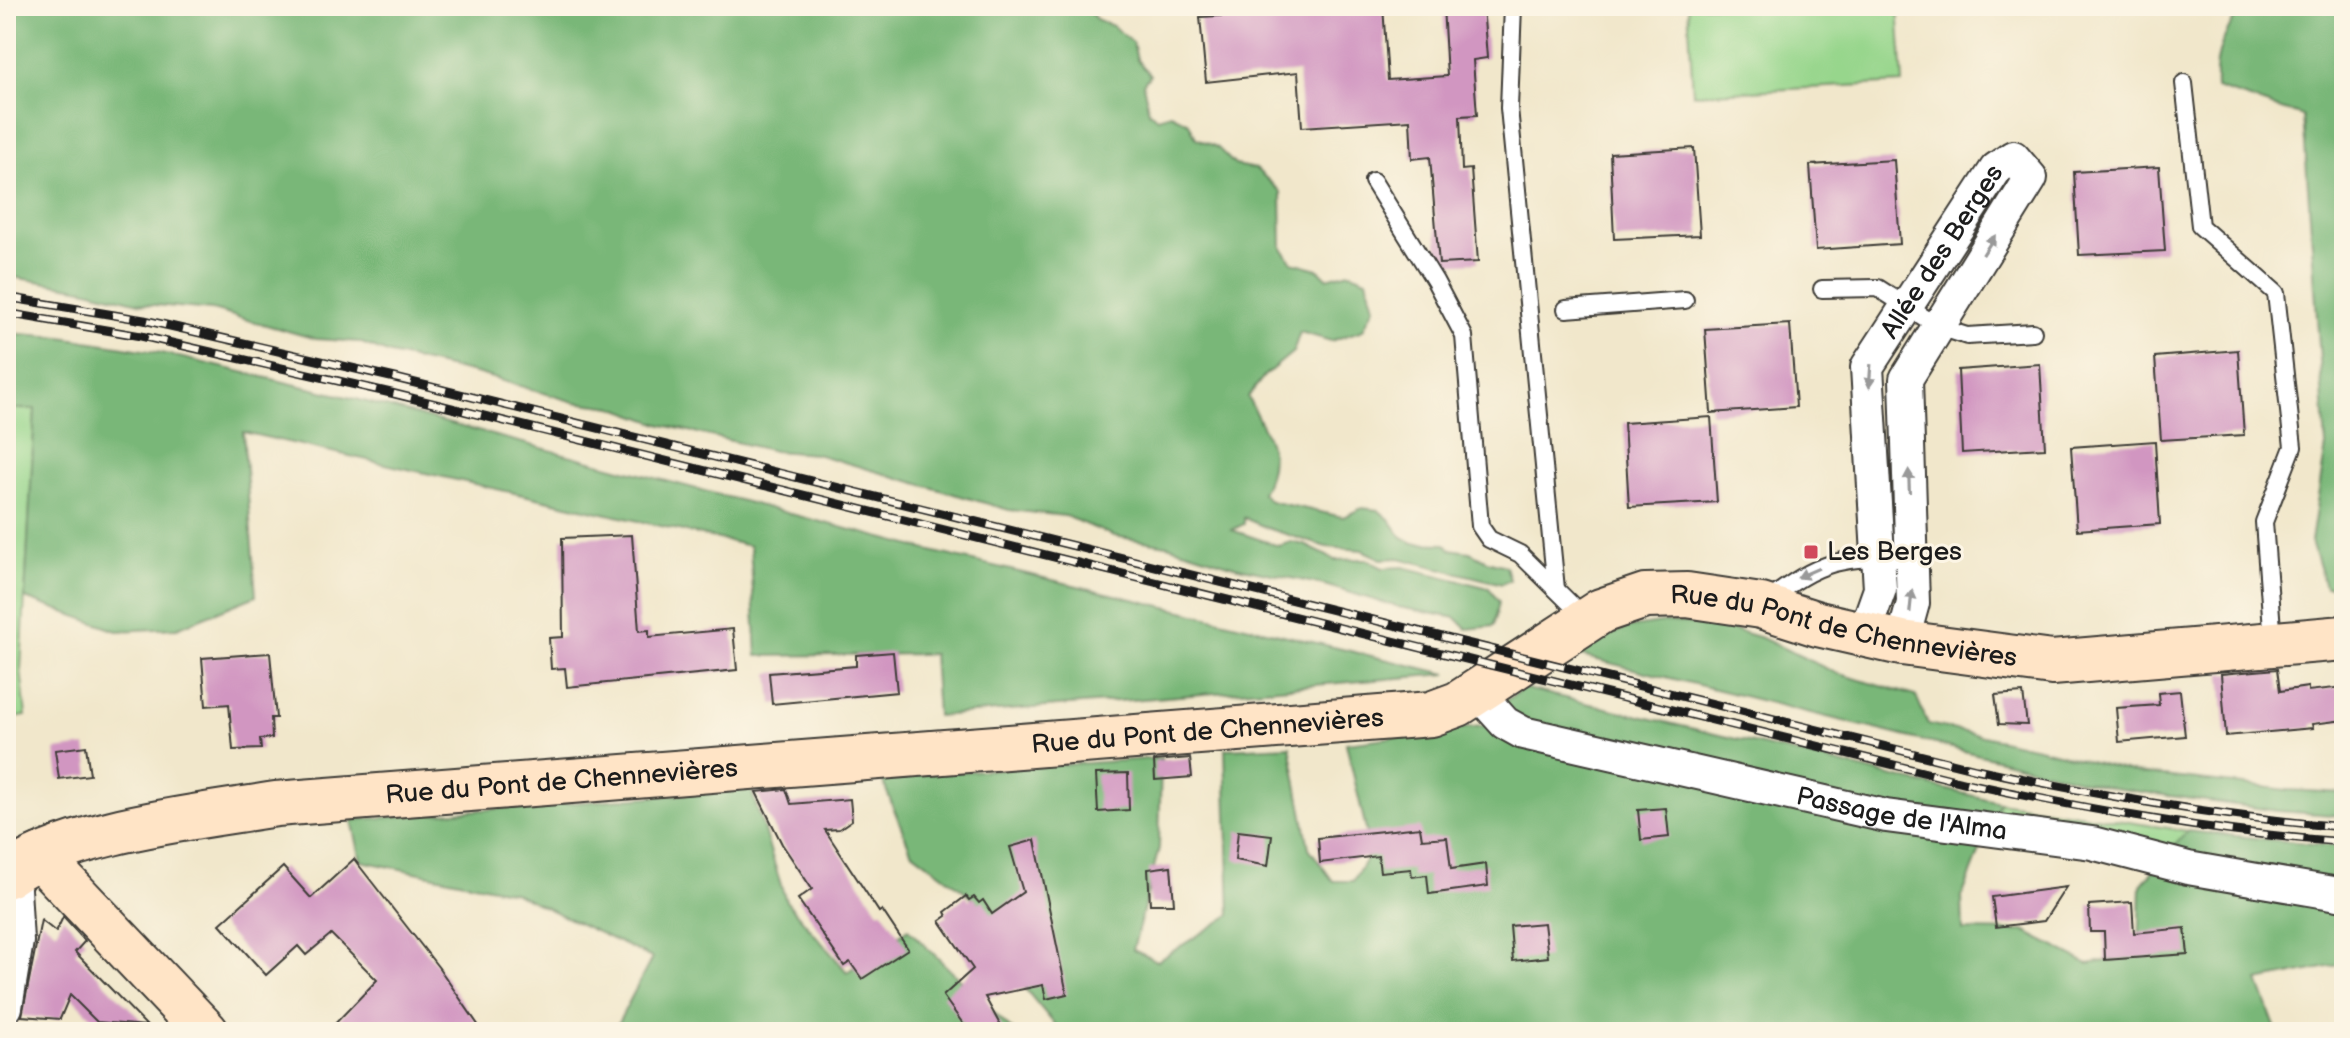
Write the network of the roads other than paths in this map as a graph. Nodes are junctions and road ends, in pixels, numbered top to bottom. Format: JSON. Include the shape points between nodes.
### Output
{"nodes":[{"id":1,"x":1513,"y":6,"type":"edge"},
{"id":2,"x":2184,"y":83,"type":"dead end"},
{"id":3,"x":1373,"y":181,"type":"dead end"},
{"id":4,"x":1822,"y":289,"type":"dead end"},
{"id":5,"x":1685,"y":300,"type":"dead end"},
{"id":6,"x":1907,"y":307,"type":"junction"},
{"id":7,"x":1566,"y":309,"type":"dead end"},
{"id":8,"x":1939,"y":327,"type":"junction"},
{"id":9,"x":2033,"y":332,"type":"dead end"},
{"id":10,"x":1895,"y":558,"type":"junction"},
{"id":11,"x":1556,"y":589,"type":"junction"},
{"id":12,"x":1761,"y":606,"type":"junction"},
{"id":13,"x":1587,"y":620,"type":"junction"},
{"id":14,"x":1883,"y":638,"type":"junction"},
{"id":15,"x":2344,"y":638,"type":"edge"},
{"id":16,"x":2273,"y":643,"type":"junction"},
{"id":17,"x":1477,"y":692,"type":"junction"},
{"id":18,"x":20,"y":868,"type":"edge"},
{"id":19,"x":2344,"y":895,"type":"edge"},
{"id":20,"x":6,"y":1007,"type":"edge"},
{"id":21,"x":206,"y":1032,"type":"edge"}],
"edges":[{"from":1,"to":11,"type":"lane","via":[[1509,108]]},
{"from":2,"to":16,"type":"lane","via":[[2200,226],[2276,293],[2293,447],[2264,522]]},
{"from":3,"to":11,"type":"lane","via":[[1464,336],[1480,526],[1489,539],[1520,554]]},
{"from":4,"to":6,"type":"lane","via":[[1878,288]]},
{"from":5,"to":7,"type":"lane"},
{"from":6,"to":8,"type":"lane"},
{"from":8,"to":6,"type":"street","name":"Allée des Berges","one_way":true,"via":[[2031,178],[2013,157],[1996,169]]},
{"from":6,"to":10,"type":"street","name":"Allée des Berges","one_way":true,"via":[[1867,367]]},
{"from":8,"to":9,"type":"lane","via":[[1967,336]]},
{"from":10,"to":8,"type":"street","name":"Allée des Berges","one_way":true,"via":[[1906,379]]},
{"from":10,"to":12,"type":"lane","one_way":true,"via":[[1834,562],[1797,578]]},
{"from":10,"to":14,"type":"street","name":"Allée des Berges","via":[[1913,603]]},
{"from":11,"to":13,"type":"lane"},
{"from":12,"to":13,"type":"main road","name":"Rue du Pont de Chennevières","via":[[1687,595],[1645,596]]},
{"from":12,"to":14,"type":"main road","name":"Rue du Pont de Chennevières"},
{"from":13,"to":17,"type":"main road","name":"Rue du Pont de Chennevières"},
{"from":14,"to":16,"type":"main road","name":"Rue du Pont de Chennevières","via":[[2052,663]]},
{"from":15,"to":16,"type":"main road","name":"Rue du Pont de Chennevières"},
{"from":17,"to":18,"type":"main road","name":"Rue du Pont de Chennevières","via":[[1431,714],[276,804],[106,835]]},
{"from":17,"to":19,"type":"street","name":"Passage de l'Alma","via":[[1505,723],[1523,733],[1886,816],[2092,843],[2188,868]]},
{"from":18,"to":20,"type":"street","via":[[17,941]]},
{"from":18,"to":21,"type":"main road"}]}
